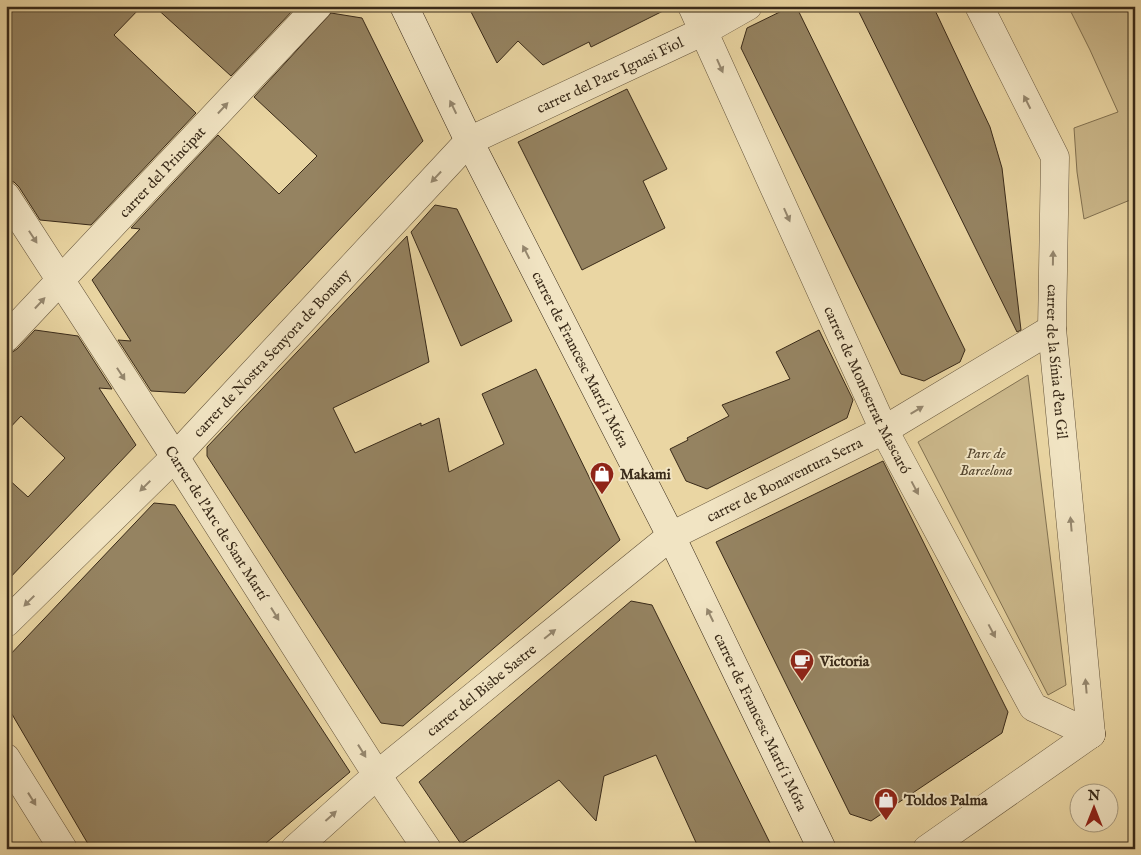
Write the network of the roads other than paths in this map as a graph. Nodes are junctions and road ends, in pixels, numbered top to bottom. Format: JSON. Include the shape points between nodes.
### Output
{"nodes":[{"id":1,"x":318,"y":6,"type":"edge"},
{"id":2,"x":404,"y":6,"type":"edge"},
{"id":3,"x":692,"y":6,"type":"edge"},
{"id":4,"x":748,"y":6,"type":"edge"},
{"id":5,"x":979,"y":6,"type":"edge"},
{"id":6,"x":704,"y":31,"type":"junction"},
{"id":7,"x":469,"y":141,"type":"junction"},
{"id":8,"x":6,"y":196,"type":"edge"},
{"id":9,"x":61,"y":281,"type":"junction"},
{"id":10,"x":1052,"y":329,"type":"junction"},
{"id":11,"x":6,"y":338,"type":"edge"},
{"id":12,"x":884,"y":430,"type":"junction"},
{"id":13,"x":175,"y":456,"type":"junction"},
{"id":14,"x":671,"y":536,"type":"junction"},
{"id":15,"x":6,"y":624,"type":"edge"},
{"id":16,"x":1091,"y":734,"type":"junction"},
{"id":17,"x":6,"y":758,"type":"edge"},
{"id":18,"x":377,"y":775,"type":"junction"},
{"id":19,"x":63,"y":849,"type":"edge"},
{"id":20,"x":295,"y":849,"type":"edge"},
{"id":21,"x":427,"y":849,"type":"edge"},
{"id":22,"x":822,"y":849,"type":"edge"},
{"id":23,"x":927,"y":849,"type":"edge"}],
"edges":[{"from":9,"to":1,"type":"street","name":"carrer del Principat","one_way":true},
{"from":7,"to":2,"type":"street","name":"carrer de Francesc Martí i Móra","one_way":true},
{"from":3,"to":6,"type":"street","name":"carrer de Montserrat Mascaró"},
{"from":4,"to":6,"type":"street","name":"carrer del Pare Ignasi Fiol"},
{"from":10,"to":5,"type":"street","name":"carrer de la Sínia d'en Gil","one_way":true,"via":[[1055,158]]},
{"from":6,"to":7,"type":"street","name":"carrer del Pare Ignasi Fiol"},
{"from":6,"to":12,"type":"street","name":"carrer de Montserrat Mascaró","one_way":true},
{"from":7,"to":13,"type":"street","name":"carrer de Nostra Senyora de Bonany","one_way":true},
{"from":14,"to":7,"type":"street","name":"carrer de Francesc Martí i Móra","one_way":true},
{"from":8,"to":9,"type":"street","name":"Carrer de l'Arc de Sant Martí","one_way":true},
{"from":11,"to":9,"type":"street","name":"carrer del Principat","one_way":true},
{"from":9,"to":13,"type":"street","name":"Carrer de l'Arc de Sant Martí","one_way":true},
{"from":12,"to":10,"type":"street","name":"carrer de Bonaventura Serra","one_way":true},
{"from":16,"to":10,"type":"street","name":"carrer de la Sínia d'en Gil","one_way":true},
{"from":12,"to":14,"type":"street","name":"carrer de Bonaventura Serra"},
{"from":12,"to":16,"type":"street","name":"carrer de Montserrat Mascaró","one_way":true,"via":[[1033,707]]},
{"from":13,"to":15,"type":"street","name":"carrer de Nostra Senyora de Bonany","one_way":true},
{"from":13,"to":18,"type":"street","name":"Carrer de l'Arc de Sant Martí","one_way":true},
{"from":18,"to":14,"type":"street","name":"carrer del Bisbe Sastre","one_way":true},
{"from":22,"to":14,"type":"street","name":"carrer de Francesc Martí i Móra","one_way":true},
{"from":16,"to":23,"type":"street"},
{"from":17,"to":19,"type":"street","one_way":true},
{"from":20,"to":18,"type":"street","name":"carrer del Bisbe Sastre","one_way":true},
{"from":18,"to":21,"type":"street","name":"Carrer de l'Arc de Sant Martí"}]}
